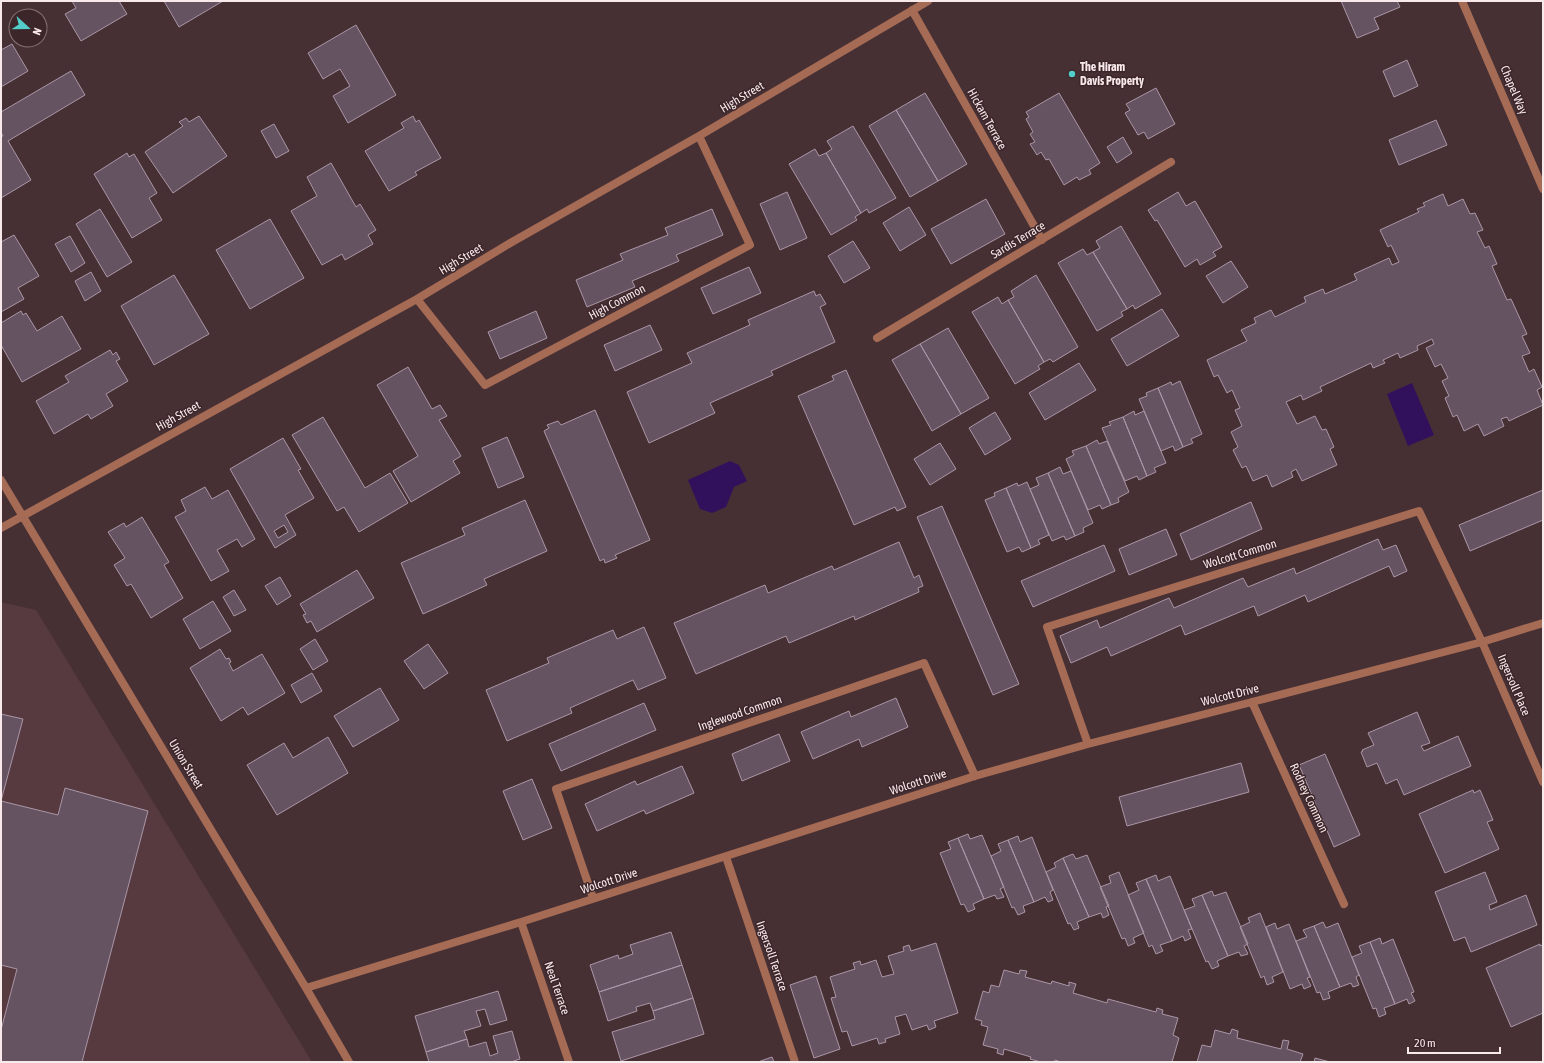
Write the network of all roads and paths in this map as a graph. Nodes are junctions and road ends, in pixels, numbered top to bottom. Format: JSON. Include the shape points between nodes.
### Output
{"nodes":[{"id":1,"x":928,"y":1,"type":"edge"},
{"id":2,"x":1462,"y":1,"type":"edge"},
{"id":3,"x":912,"y":10,"type":"junction"},
{"id":4,"x":699,"y":136,"type":"junction"},
{"id":5,"x":1171,"y":162,"type":"dead end"},
{"id":6,"x":1543,"y":188,"type":"edge"},
{"id":7,"x":1042,"y":240,"type":"junction"},
{"id":8,"x":417,"y":299,"type":"junction"},
{"id":9,"x":877,"y":338,"type":"dead end"},
{"id":10,"x":1,"y":480,"type":"edge"},
{"id":11,"x":22,"y":515,"type":"junction"},
{"id":12,"x":1,"y":528,"type":"edge"},
{"id":13,"x":1543,"y":623,"type":"edge"},
{"id":14,"x":1482,"y":642,"type":"junction"},
{"id":15,"x":1252,"y":702,"type":"junction"},
{"id":16,"x":1088,"y":744,"type":"junction"},
{"id":17,"x":975,"y":776,"type":"junction"},
{"id":18,"x":1543,"y":782,"type":"edge"},
{"id":19,"x":726,"y":857,"type":"junction"},
{"id":20,"x":593,"y":898,"type":"junction"},
{"id":21,"x":1344,"y":904,"type":"dead end"},
{"id":22,"x":521,"y":922,"type":"junction"},
{"id":23,"x":306,"y":988,"type":"junction"},
{"id":24,"x":350,"y":1062,"type":"edge"},
{"id":25,"x":569,"y":1062,"type":"edge"},
{"id":26,"x":795,"y":1062,"type":"edge"}],
"edges":[{"from":1,"to":3,"type":"street","name":"High Street"},
{"from":2,"to":6,"type":"street","name":"Chapel Way"},
{"from":3,"to":4,"type":"street","name":"High Street"},
{"from":3,"to":7,"type":"street","name":"Hickam Terrace"},
{"from":4,"to":8,"type":"street","name":"High Street"},
{"from":4,"to":8,"type":"street","name":"High Common","via":[[750,245],[485,385]]},
{"from":5,"to":7,"type":"street","name":"Sardis Terrace"},
{"from":7,"to":9,"type":"street","name":"Sardis Terrace"},
{"from":8,"to":11,"type":"street","name":"High Street"},
{"from":10,"to":11,"type":"street","name":"Union Street"},
{"from":11,"to":12,"type":"street","name":"High Street"},
{"from":11,"to":23,"type":"street","name":"Union Street"},
{"from":13,"to":14,"type":"street","name":"Wolcott Drive"},
{"from":14,"to":15,"type":"street","name":"Wolcott Drive"},
{"from":14,"to":16,"type":"street","name":"Wolcott Common","via":[[1419,511],[1047,627]]},
{"from":14,"to":18,"type":"street","name":"Ingersoll Place"},
{"from":15,"to":16,"type":"street","name":"Wolcott Drive"},
{"from":15,"to":21,"type":"street","name":"Rodney Common"},
{"from":16,"to":17,"type":"street","name":"Wolcott Drive"},
{"from":17,"to":19,"type":"street","name":"Wolcott Drive"},
{"from":17,"to":20,"type":"street","name":"Inglewood Common","via":[[924,663],[556,789]]},
{"from":19,"to":20,"type":"street","name":"Wolcott Drive"},
{"from":19,"to":26,"type":"street","name":"Ingersoll Terrace"},
{"from":20,"to":22,"type":"street","name":"Wolcott Drive"},
{"from":22,"to":23,"type":"street","name":"Wolcott Drive"},
{"from":22,"to":25,"type":"street","name":"Neal Terrace"},
{"from":23,"to":24,"type":"street","name":"Union Street"}]}
